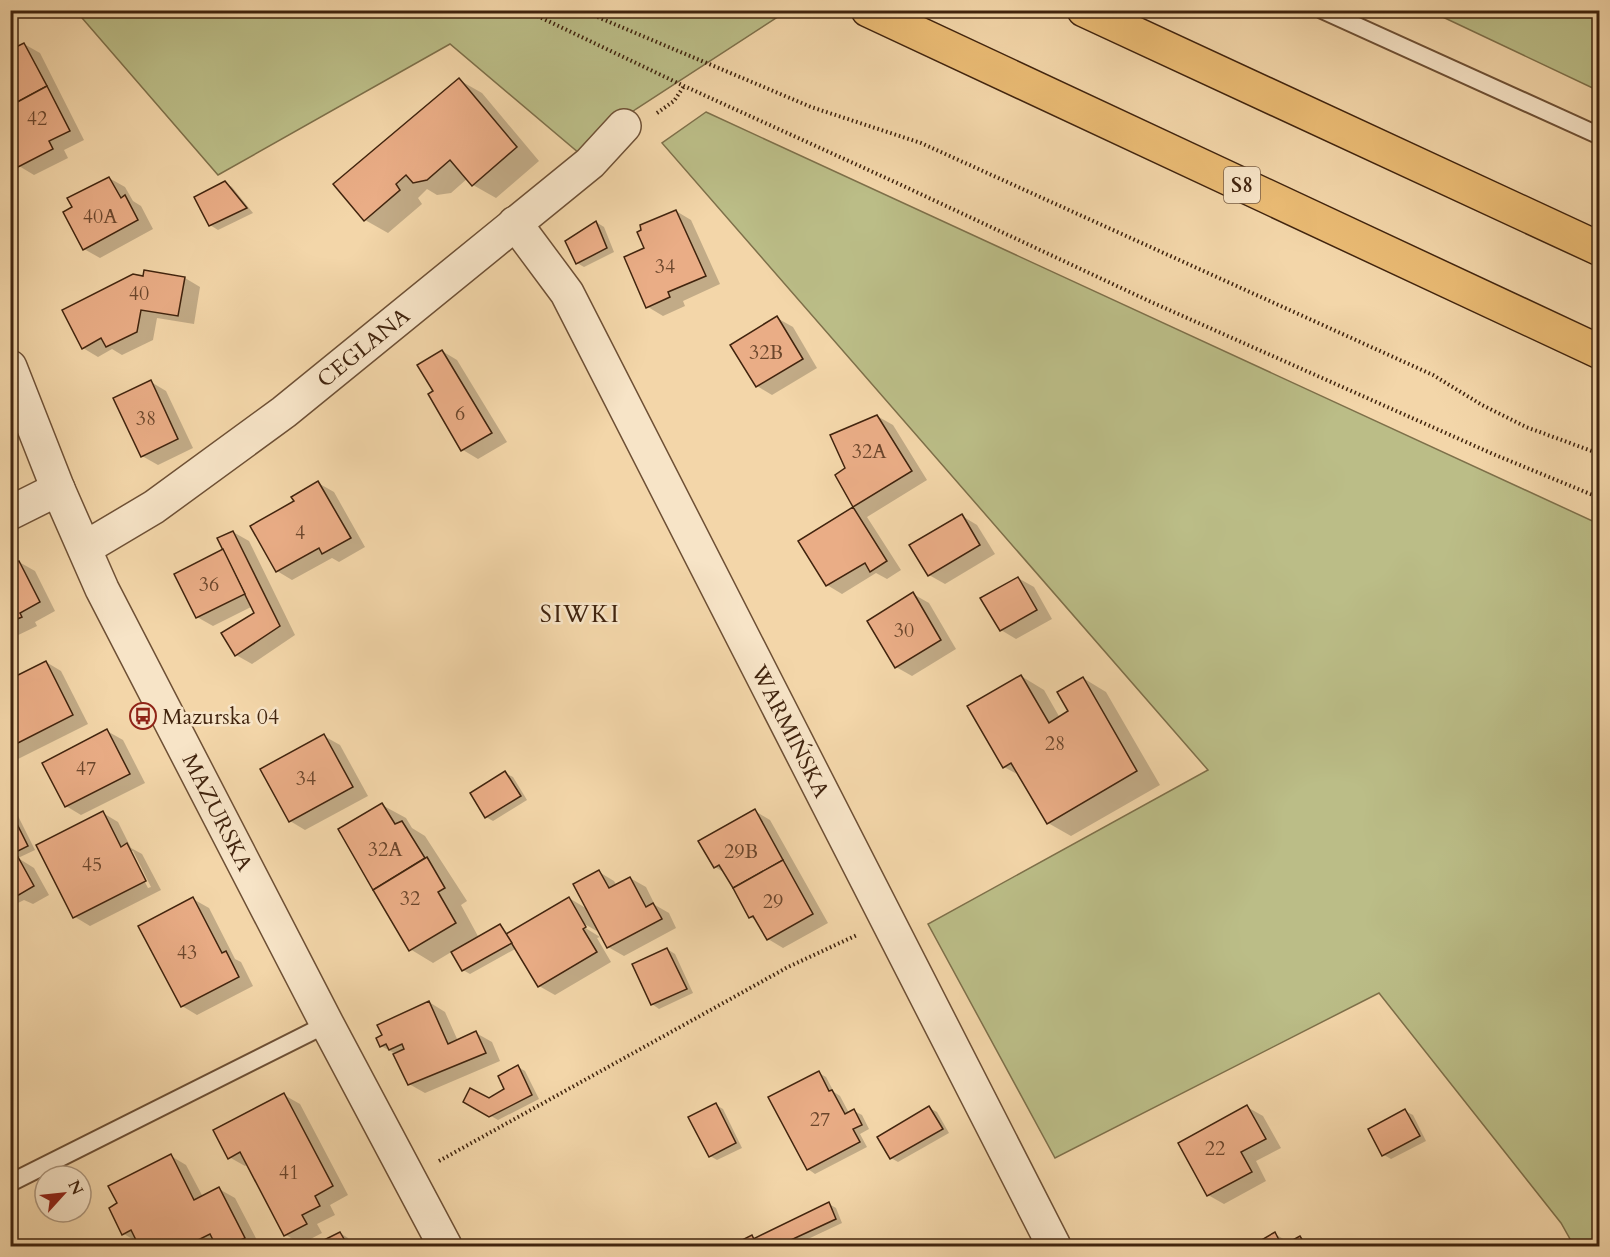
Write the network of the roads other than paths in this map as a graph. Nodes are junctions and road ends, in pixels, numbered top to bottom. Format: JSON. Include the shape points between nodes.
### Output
{"nodes":[{"id":1,"x":868,"y":10,"type":"edge"},
{"id":2,"x":1084,"y":10,"type":"edge"},
{"id":3,"x":1322,"y":10,"type":"edge"},
{"id":4,"x":624,"y":126,"type":"dead end"},
{"id":5,"x":1599,"y":136,"type":"edge"},
{"id":6,"x":515,"y":223,"type":"junction"},
{"id":7,"x":1599,"y":249,"type":"edge"},
{"id":8,"x":1599,"y":352,"type":"edge"},
{"id":9,"x":10,"y":367,"type":"edge"},
{"id":10,"x":58,"y":489,"type":"junction"},
{"id":11,"x":10,"y":513,"type":"edge"},
{"id":12,"x":86,"y":548,"type":"junction"},
{"id":13,"x":327,"y":1024,"type":"junction"},
{"id":14,"x":10,"y":1182,"type":"edge"},
{"id":15,"x":446,"y":1246,"type":"edge"},
{"id":16,"x":1054,"y":1246,"type":"edge"}],
"edges":[{"from":1,"to":8,"type":"highway","number":"S8"},
{"from":2,"to":7,"type":"highway"},
{"from":3,"to":5,"type":"lane"},
{"from":4,"to":6,"type":"street","name":"CEGLANA","via":[[590,163]]},
{"from":6,"to":12,"type":"street","name":"CEGLANA","via":[[284,412],[154,507]]},
{"from":6,"to":16,"type":"street","name":"WARMIŃSKA","via":[[567,293]]},
{"from":9,"to":10,"type":"street","name":"MAZURSKA"},
{"from":10,"to":11,"type":"street"},
{"from":10,"to":12,"type":"street","name":"MAZURSKA"},
{"from":12,"to":13,"type":"street","name":"MAZURSKA","via":[[102,589]]},
{"from":13,"to":14,"type":"lane"},
{"from":13,"to":15,"type":"street","name":"MAZURSKA"}]}
